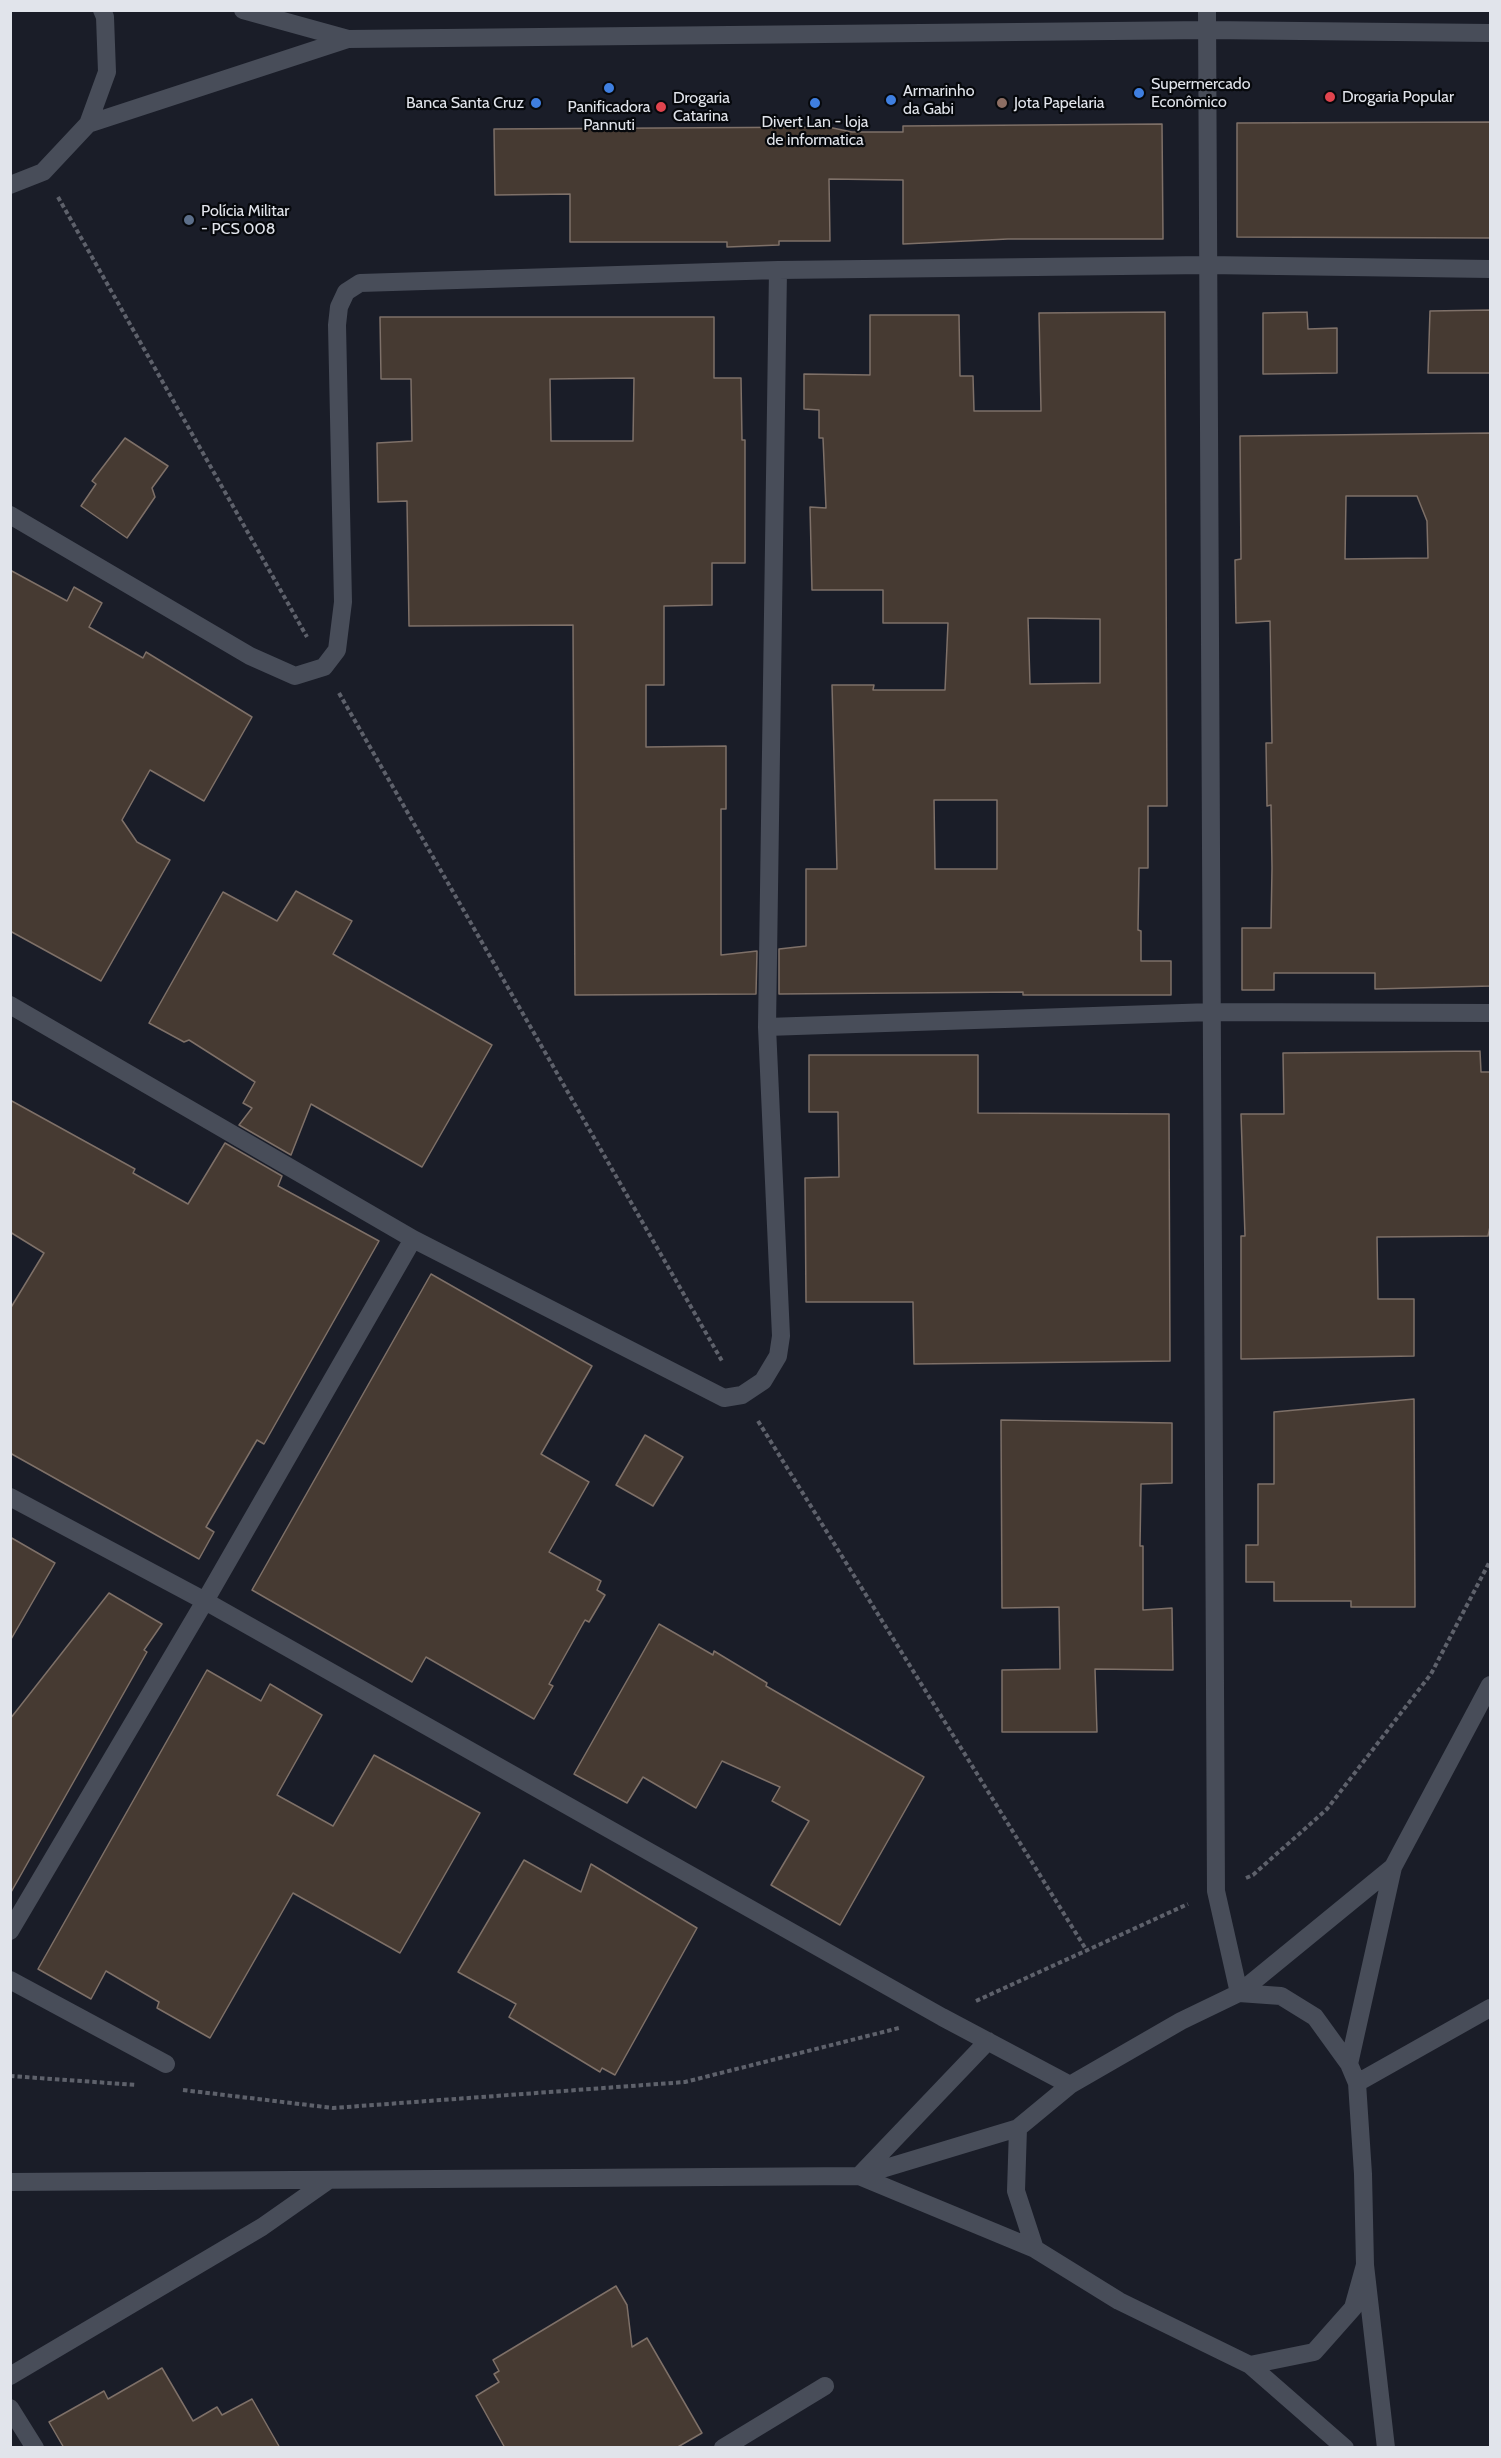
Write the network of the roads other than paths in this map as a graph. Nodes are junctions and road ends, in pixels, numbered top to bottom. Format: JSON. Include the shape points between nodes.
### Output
{"nodes":[{"id":1,"x":102,"y":10,"type":"edge"},
{"id":2,"x":243,"y":10,"type":"edge"},
{"id":3,"x":1207,"y":10,"type":"edge"},
{"id":4,"x":1207,"y":30,"type":"junction"},
{"id":5,"x":1491,"y":33,"type":"edge"},
{"id":6,"x":348,"y":39,"type":"junction"},
{"id":7,"x":88,"y":124,"type":"junction"},
{"id":8,"x":10,"y":185,"type":"edge"},
{"id":9,"x":1207,"y":265,"type":"junction"},
{"id":10,"x":1491,"y":269,"type":"edge"},
{"id":11,"x":778,"y":270,"type":"junction"},
{"id":12,"x":10,"y":515,"type":"edge"},
{"id":13,"x":10,"y":1005,"type":"edge"},
{"id":14,"x":1212,"y":1012,"type":"junction"},
{"id":15,"x":1491,"y":1012,"type":"edge"},
{"id":16,"x":767,"y":1027,"type":"junction"},
{"id":17,"x":412,"y":1239,"type":"junction"},
{"id":18,"x":10,"y":1497,"type":"edge"},
{"id":19,"x":205,"y":1601,"type":"junction"},
{"id":20,"x":1491,"y":1685,"type":"edge"},
{"id":21,"x":1393,"y":1867,"type":"junction"},
{"id":22,"x":10,"y":1930,"type":"edge"},
{"id":23,"x":10,"y":1980,"type":"edge"},
{"id":24,"x":1239,"y":1993,"type":"junction"},
{"id":25,"x":1491,"y":2008,"type":"edge"},
{"id":26,"x":988,"y":2041,"type":"junction"},
{"id":27,"x":166,"y":2064,"type":"dead end"},
{"id":28,"x":1349,"y":2064,"type":"junction"},
{"id":29,"x":1357,"y":2083,"type":"junction"},
{"id":30,"x":1070,"y":2085,"type":"junction"},
{"id":31,"x":1018,"y":2128,"type":"junction"},
{"id":32,"x":859,"y":2176,"type":"junction"},
{"id":33,"x":329,"y":2180,"type":"junction"},
{"id":34,"x":10,"y":2182,"type":"edge"},
{"id":35,"x":1035,"y":2249,"type":"junction"},
{"id":36,"x":1365,"y":2265,"type":"junction"},
{"id":37,"x":1250,"y":2365,"type":"junction"},
{"id":38,"x":10,"y":2376,"type":"edge"},
{"id":39,"x":825,"y":2386,"type":"dead end"},
{"id":40,"x":10,"y":2409,"type":"edge"},
{"id":41,"x":34,"y":2448,"type":"edge"},
{"id":42,"x":723,"y":2448,"type":"edge"},
{"id":43,"x":1345,"y":2448,"type":"edge"},
{"id":44,"x":1386,"y":2448,"type":"edge"}],
"edges":[{"from":1,"to":7,"type":"street","via":[[107,72]]},
{"from":2,"to":6,"type":"street"},
{"from":3,"to":4,"type":"street"},
{"from":4,"to":5,"type":"street"},
{"from":4,"to":6,"type":"street"},
{"from":4,"to":9,"type":"street"},
{"from":6,"to":7,"type":"street"},
{"from":7,"to":8,"type":"street","via":[[43,172]]},
{"from":9,"to":10,"type":"street"},
{"from":9,"to":11,"type":"street"},
{"from":9,"to":14,"type":"street"},
{"from":11,"to":12,"type":"street","via":[[360,283],[346,292],[337,325],[343,602],[337,650],[324,667],[295,676],[250,656]]},
{"from":11,"to":16,"type":"street"},
{"from":13,"to":17,"type":"street"},
{"from":14,"to":15,"type":"street"},
{"from":14,"to":16,"type":"street"},
{"from":14,"to":24,"type":"street","via":[[1216,1891]]},
{"from":16,"to":17,"type":"street","via":[[781,1336],[778,1356],[763,1382],[742,1395],[724,1398]]},
{"from":17,"to":19,"type":"street"},
{"from":18,"to":19,"type":"street"},
{"from":19,"to":22,"type":"street"},
{"from":19,"to":26,"type":"street"},
{"from":20,"to":21,"type":"street"},
{"from":21,"to":24,"type":"street"},
{"from":21,"to":28,"type":"street"},
{"from":23,"to":27,"type":"street"},
{"from":24,"to":28,"type":"street","via":[[1281,1996],[1315,2017]]},
{"from":24,"to":30,"type":"street","via":[[1181,2021]]},
{"from":25,"to":29,"type":"street"},
{"from":26,"to":30,"type":"street"},
{"from":26,"to":32,"type":"street"},
{"from":28,"to":29,"type":"street"},
{"from":29,"to":36,"type":"street"},
{"from":30,"to":31,"type":"street"},
{"from":31,"to":32,"type":"street"},
{"from":31,"to":35,"type":"street","via":[[1016,2192]]},
{"from":32,"to":33,"type":"street"},
{"from":32,"to":35,"type":"street"},
{"from":33,"to":34,"type":"street"},
{"from":33,"to":38,"type":"street","via":[[234,2244]]},
{"from":35,"to":37,"type":"street","via":[[1119,2301]]},
{"from":36,"to":37,"type":"street","via":[[1353,2308],[1314,2352]]},
{"from":36,"to":44,"type":"street"},
{"from":37,"to":43,"type":"street"},
{"from":39,"to":42,"type":"street"},
{"from":40,"to":41,"type":"street"}]}
